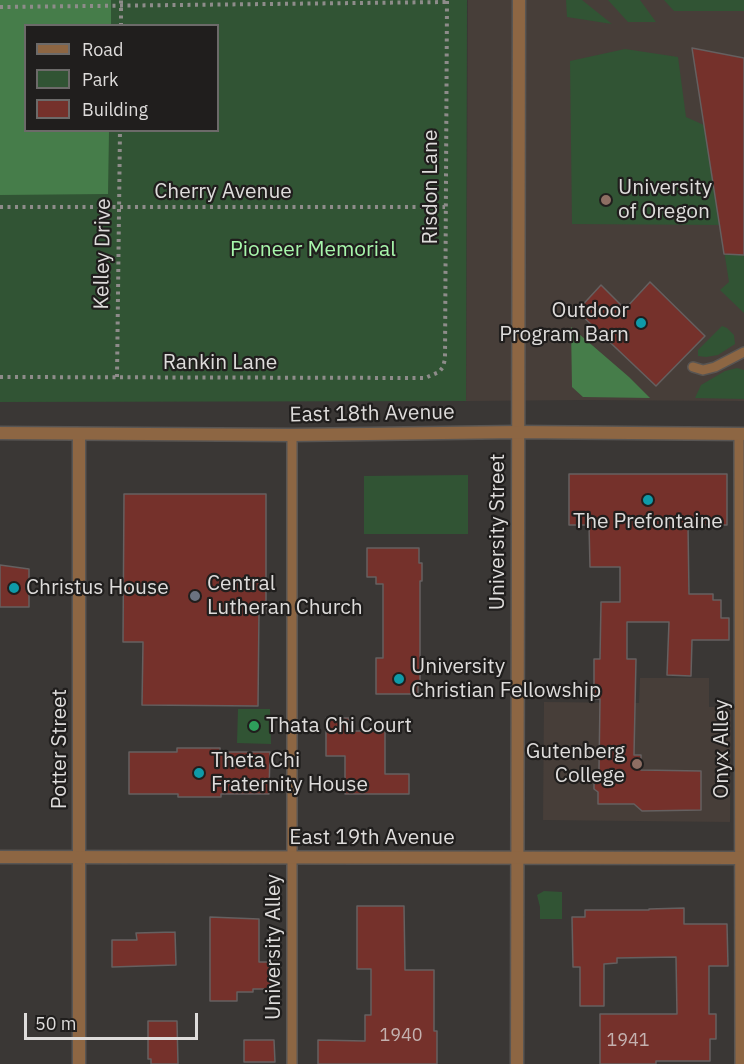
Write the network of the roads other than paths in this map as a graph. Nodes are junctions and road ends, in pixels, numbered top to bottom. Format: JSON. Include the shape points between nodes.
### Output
{"nodes":[{"id":1,"x":519,"y":0,"type":"edge"},
{"id":2,"x":744,"y":352,"type":"edge"},
{"id":3,"x":693,"y":367,"type":"dead end"},
{"id":4,"x":518,"y":432,"type":"junction"},
{"id":5,"x":0,"y":433,"type":"edge"},
{"id":6,"x":79,"y":434,"type":"junction"},
{"id":7,"x":741,"y":434,"type":"edge"},
{"id":8,"x":292,"y":435,"type":"junction"},
{"id":9,"x":0,"y":857,"type":"edge"},
{"id":10,"x":79,"y":857,"type":"junction"},
{"id":11,"x":292,"y":858,"type":"junction"},
{"id":12,"x":517,"y":858,"type":"junction"},
{"id":13,"x":742,"y":858,"type":"edge"},
{"id":14,"x":79,"y":1064,"type":"edge"},
{"id":15,"x":292,"y":1064,"type":"edge"},
{"id":16,"x":517,"y":1064,"type":"edge"},
{"id":17,"x":740,"y":1064,"type":"edge"}],
"edges":[{"from":1,"to":4,"type":"street","name":"University Street"},
{"from":2,"to":3,"type":"lane","via":[[715,368]]},
{"from":4,"to":7,"type":"street","name":"East 18th Avenue"},
{"from":4,"to":8,"type":"street","name":"East 18th Avenue"},
{"from":4,"to":12,"type":"street","name":"University Street"},
{"from":5,"to":6,"type":"street","name":"East 18th Avenue"},
{"from":6,"to":8,"type":"street","name":"East 18th Avenue"},
{"from":6,"to":10,"type":"street","name":"Potter Street"},
{"from":7,"to":13,"type":"lane","name":"Onyx Alley"},
{"from":8,"to":11,"type":"lane","name":"University Alley"},
{"from":9,"to":10,"type":"street","name":"East 19th Avenue"},
{"from":10,"to":11,"type":"street","name":"East 19th Avenue"},
{"from":10,"to":14,"type":"street","name":"Potter Street"},
{"from":11,"to":12,"type":"street","name":"East 19th Avenue"},
{"from":11,"to":15,"type":"lane","name":"University Alley"},
{"from":12,"to":13,"type":"street","name":"East 19th Avenue"},
{"from":12,"to":16,"type":"street","name":"University Street"},
{"from":13,"to":17,"type":"lane","name":"Onyx Alley"}]}
